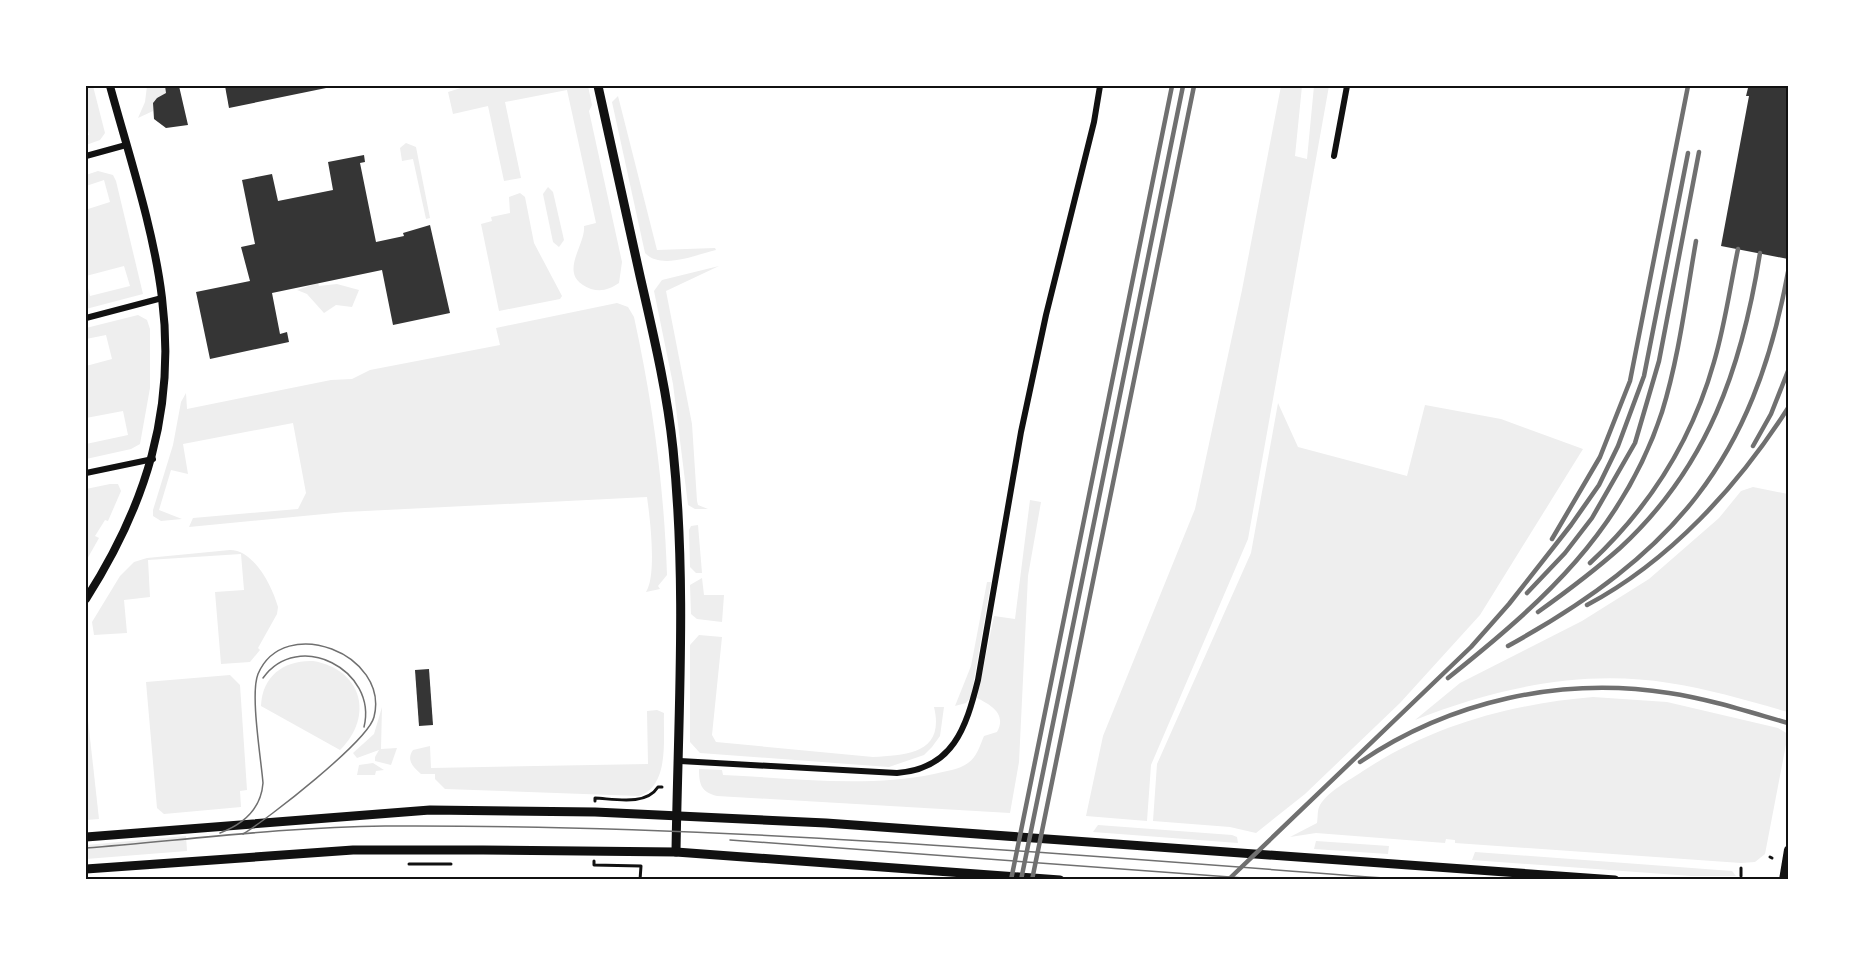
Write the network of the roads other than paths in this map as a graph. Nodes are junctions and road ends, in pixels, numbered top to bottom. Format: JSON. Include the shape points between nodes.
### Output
{"nodes":[{"id":1,"x":110,"y":86,"type":"edge"},
{"id":2,"x":598,"y":86,"type":"edge"},
{"id":3,"x":1100,"y":86,"type":"edge"},
{"id":4,"x":1347,"y":86,"type":"edge"},
{"id":5,"x":126,"y":145,"type":"junction"},
{"id":6,"x":86,"y":156,"type":"edge"},
{"id":7,"x":1334,"y":156,"type":"dead end"},
{"id":8,"x":162,"y":298,"type":"junction"},
{"id":9,"x":86,"y":318,"type":"edge"},
{"id":10,"x":153,"y":459,"type":"junction"},
{"id":11,"x":86,"y":473,"type":"edge"},
{"id":12,"x":86,"y":599,"type":"edge"},
{"id":13,"x":680,"y":761,"type":"junction"},
{"id":14,"x":677,"y":815,"type":"junction"},
{"id":15,"x":86,"y":837,"type":"edge"},
{"id":16,"x":1788,"y":850,"type":"edge"},
{"id":17,"x":676,"y":852,"type":"junction"},
{"id":18,"x":86,"y":869,"type":"edge"},
{"id":19,"x":1060,"y":879,"type":"edge"},
{"id":20,"x":1615,"y":879,"type":"edge"},
{"id":21,"x":1783,"y":879,"type":"edge"}],
"edges":[{"from":1,"to":5,"type":"street"},
{"from":2,"to":13,"type":"main road","via":[[660,367],[673,447],[679,518]]},
{"from":3,"to":13,"type":"street","via":[[1021,432],[978,680],[966,718],[949,752],[930,767],[897,773]]},
{"from":4,"to":7,"type":"street"},
{"from":5,"to":6,"type":"street"},
{"from":5,"to":8,"type":"street"},
{"from":8,"to":9,"type":"street"},
{"from":8,"to":10,"type":"street","via":[[165,384]]},
{"from":10,"to":11,"type":"street"},
{"from":10,"to":12,"type":"street","via":[[125,530]]},
{"from":13,"to":14,"type":"main road"},
{"from":14,"to":15,"type":"main road","via":[[436,810]]},
{"from":14,"to":17,"type":"main road"},
{"from":14,"to":20,"type":"main road"},
{"from":16,"to":21,"type":"street"},
{"from":17,"to":18,"type":"main road","via":[[376,850]]},
{"from":17,"to":19,"type":"main road"}]}
